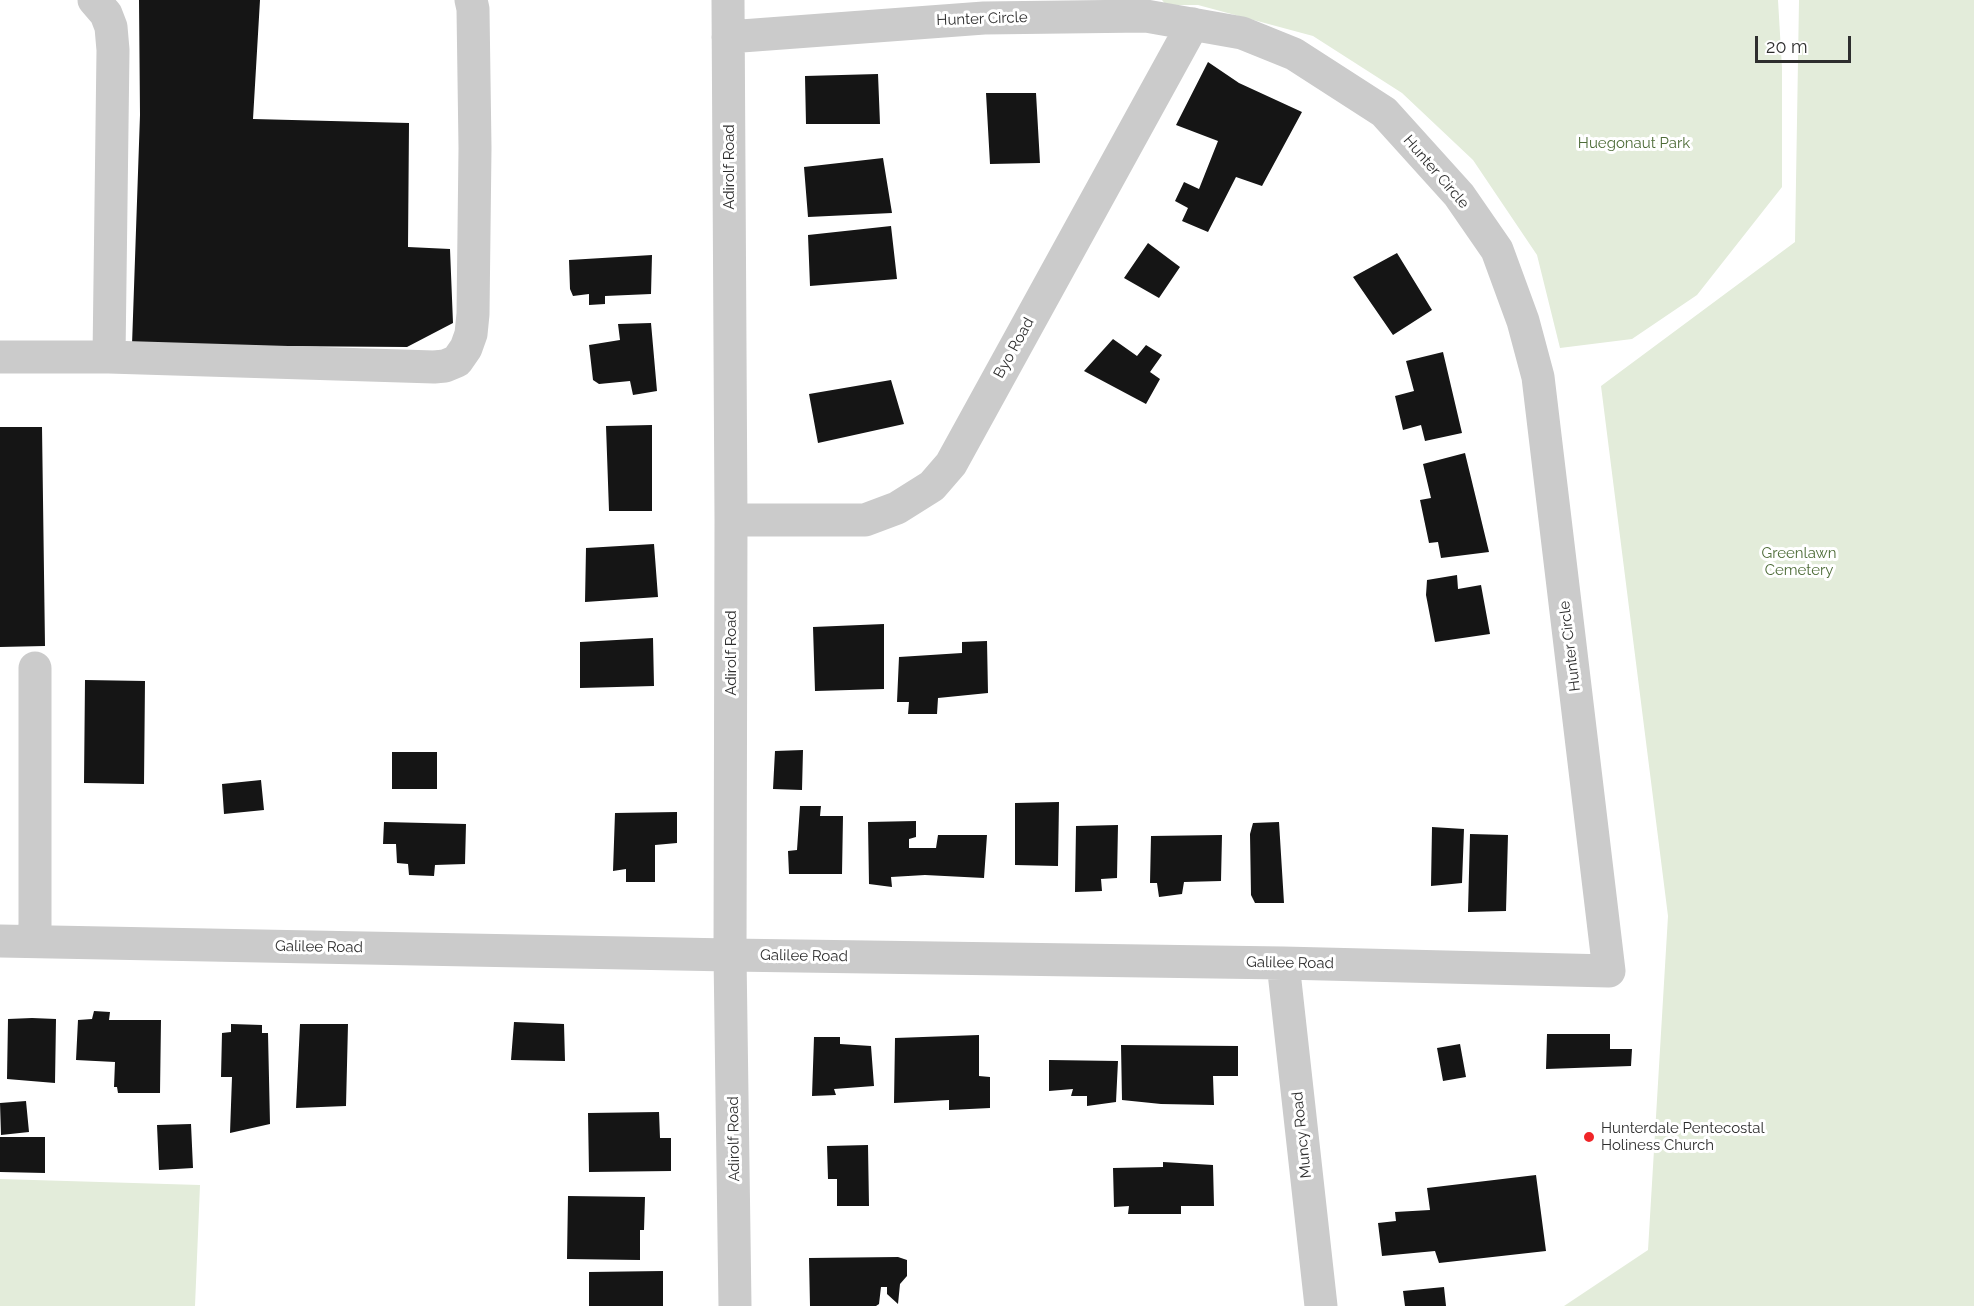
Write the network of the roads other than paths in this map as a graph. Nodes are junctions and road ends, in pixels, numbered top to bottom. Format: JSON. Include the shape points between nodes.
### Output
{"nodes":[{"id":1,"x":94,"y":0,"type":"edge"},
{"id":2,"x":471,"y":0,"type":"edge"},
{"id":3,"x":728,"y":0,"type":"edge"},
{"id":4,"x":1026,"y":0,"type":"edge"},
{"id":5,"x":984,"y":18,"type":"junction"},
{"id":6,"x":1193,"y":24,"type":"junction"},
{"id":7,"x":728,"y":37,"type":"junction"},
{"id":8,"x":0,"y":357,"type":"edge"},
{"id":9,"x":109,"y":357,"type":"junction"},
{"id":10,"x":731,"y":520,"type":"junction"},
{"id":11,"x":35,"y":668,"type":"dead end"},
{"id":12,"x":0,"y":941,"type":"edge"},
{"id":13,"x":35,"y":941,"type":"junction"},
{"id":14,"x":730,"y":955,"type":"junction"},
{"id":15,"x":1283,"y":963,"type":"junction"},
{"id":16,"x":1609,"y":971,"type":"joint"},
{"id":17,"x":735,"y":1306,"type":"edge"},
{"id":18,"x":1321,"y":1306,"type":"edge"}],
"edges":[{"from":1,"to":9,"type":"street","via":[[111,27],[113,51]]},
{"from":2,"to":9,"type":"street","via":[[475,148],[473,314],[471,334],[457,361],[434,367]]},
{"from":3,"to":7,"type":"street","name":"Adirolf Road"},
{"from":4,"to":5,"type":"street"},
{"from":5,"to":6,"type":"street","name":"Hunter Circle","via":[[1146,16]]},
{"from":5,"to":7,"type":"street","name":"Hunter Circle"},
{"from":6,"to":10,"type":"street","name":"Byo Road","via":[[951,464],[932,486],[897,508],[865,520]]},
{"from":6,"to":16,"type":"street","name":"Hunter Circle","via":[[1242,33],[1294,54],[1384,112],[1459,195],[1497,250],[1538,377]]},
{"from":7,"to":10,"type":"street","name":"Adirolf Road"},
{"from":8,"to":9,"type":"street"},
{"from":10,"to":14,"type":"street","name":"Adirolf Road"},
{"from":11,"to":13,"type":"street"},
{"from":12,"to":13,"type":"street","name":"Galilee Road"},
{"from":13,"to":14,"type":"street","name":"Galilee Road"},
{"from":14,"to":15,"type":"street","name":"Galilee Road"},
{"from":14,"to":17,"type":"street","name":"Adirolf Road"},
{"from":15,"to":16,"type":"street","name":"Galilee Road"},
{"from":15,"to":18,"type":"street","name":"Muncy Road"}]}
